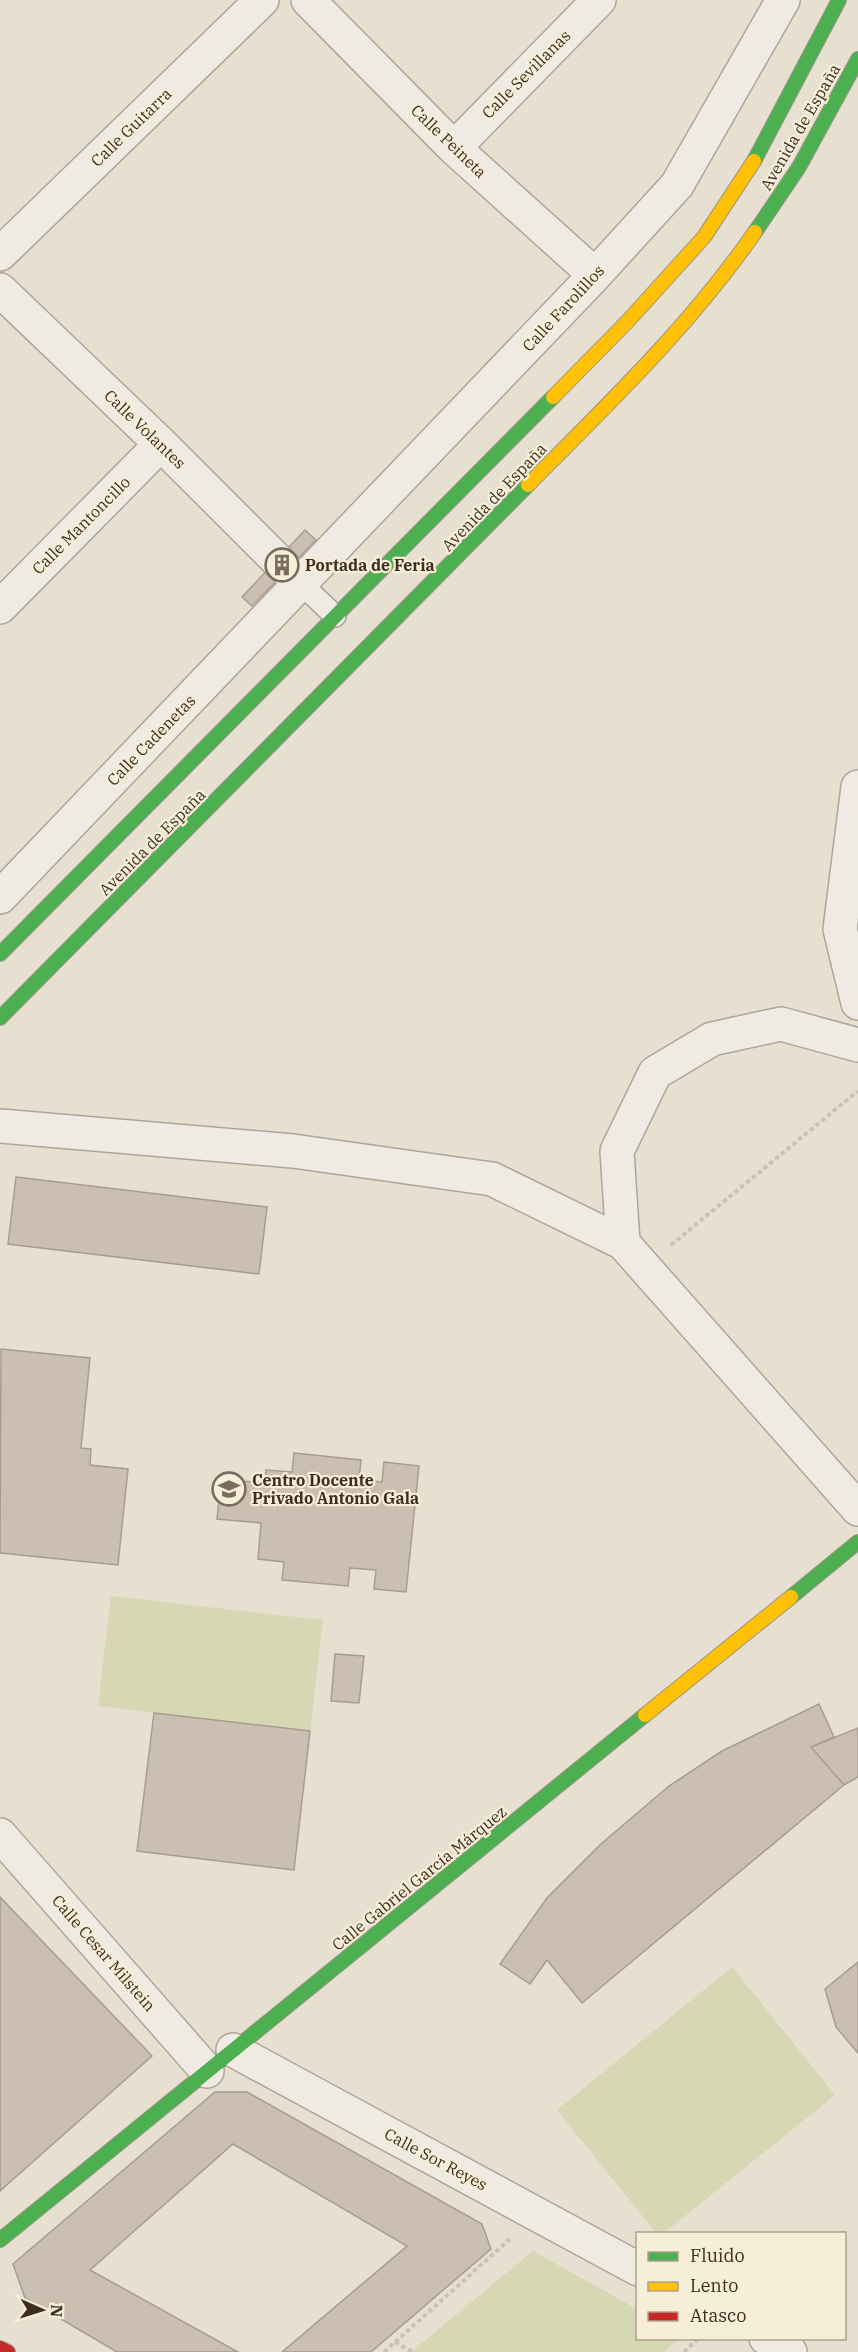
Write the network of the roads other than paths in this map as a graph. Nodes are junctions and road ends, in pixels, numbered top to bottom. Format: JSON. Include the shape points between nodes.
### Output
{"nodes":[{"id":1,"x":262,"y":0,"type":"edge"},
{"id":2,"x":308,"y":0,"type":"edge"},
{"id":3,"x":599,"y":0,"type":"edge"},
{"id":4,"x":783,"y":0,"type":"edge"},
{"id":5,"x":839,"y":0,"type":"edge"},
{"id":6,"x":858,"y":59,"type":"edge"},
{"id":7,"x":454,"y":148,"type":"junction"},
{"id":8,"x":0,"y":254,"type":"edge"},
{"id":9,"x":595,"y":275,"type":"junction"},
{"id":10,"x":0,"y":290,"type":"edge"},
{"id":11,"x":161,"y":444,"type":"junction"},
{"id":12,"x":294,"y":577,"type":"junction"},
{"id":13,"x":0,"y":607,"type":"edge"},
{"id":14,"x":335,"y":616,"type":"junction"},
{"id":15,"x":858,"y":788,"type":"edge"},
{"id":16,"x":0,"y":897,"type":"edge"},
{"id":17,"x":0,"y":954,"type":"edge"},
{"id":18,"x":858,"y":1003,"type":"edge"},
{"id":19,"x":0,"y":1018,"type":"edge"},
{"id":20,"x":858,"y":1045,"type":"edge"},
{"id":21,"x":0,"y":1126,"type":"edge"},
{"id":22,"x":623,"y":1243,"type":"junction"},
{"id":23,"x":858,"y":1509,"type":"edge"},
{"id":24,"x":854,"y":1553,"type":"edge"},
{"id":25,"x":0,"y":1835,"type":"edge"},
{"id":26,"x":234,"y":2050,"type":"junction"},
{"id":27,"x":207,"y":2071,"type":"junction"},
{"id":28,"x":0,"y":2240,"type":"edge"},
{"id":29,"x":636,"y":2268,"type":"edge"},
{"id":30,"x":769,"y":2340,"type":"edge"},
{"id":31,"x":0,"y":2348,"type":"edge"},
{"id":32,"x":8,"y":2352,"type":"edge"},
{"id":33,"x":790,"y":2352,"type":"edge"}],
"edges":[{"from":1,"to":8,"type":"street","name":"Calle Guitarra"},
{"from":2,"to":7,"type":"street","name":"Calle Peineta"},
{"from":3,"to":7,"type":"street","name":"Calle Sevillanas"},
{"from":4,"to":9,"type":"street","name":"Calle Farolillos","via":[[677,185]]},
{"from":5,"to":14,"type":"main road","name":"Avenida de España","via":[[761,150],[704,237],[627,322]]},
{"from":6,"to":19,"type":"main road","name":"Avenida de España","via":[[800,167],[732,265],[659,352]]},
{"from":7,"to":9,"type":"street","name":"Calle Peineta"},
{"from":9,"to":12,"type":"street","name":"Calle Farolillos"},
{"from":10,"to":11,"type":"street","name":"Calle Volantes"},
{"from":11,"to":12,"type":"street","name":"Calle Volantes"},
{"from":11,"to":13,"type":"street","name":"Calle Mantoncillo"},
{"from":12,"to":14,"type":"lane"},
{"from":12,"to":16,"type":"street","name":"Calle Cadenetas"},
{"from":14,"to":17,"type":"main road","name":"Avenida de España"},
{"from":15,"to":18,"type":"street","via":[[840,929]]},
{"from":20,"to":22,"type":"street","via":[[781,1024],[712,1039],[655,1073],[616,1151]]},
{"from":21,"to":22,"type":"street","via":[[293,1151],[492,1179]]},
{"from":22,"to":23,"type":"street"},
{"from":24,"to":26,"type":"main road","name":"Calle Gabriel García Márquez"},
{"from":25,"to":27,"type":"street","name":"Calle Cesar Milstein"},
{"from":26,"to":27,"type":"main road","name":"Calle Gabriel García Márquez"},
{"from":26,"to":29,"type":"street","name":"Calle Sor Reyes"},
{"from":27,"to":28,"type":"main road","name":"Calle Gabriel García Márquez"},
{"from":30,"to":33,"type":"street"},
{"from":31,"to":32,"type":"main road"}]}
